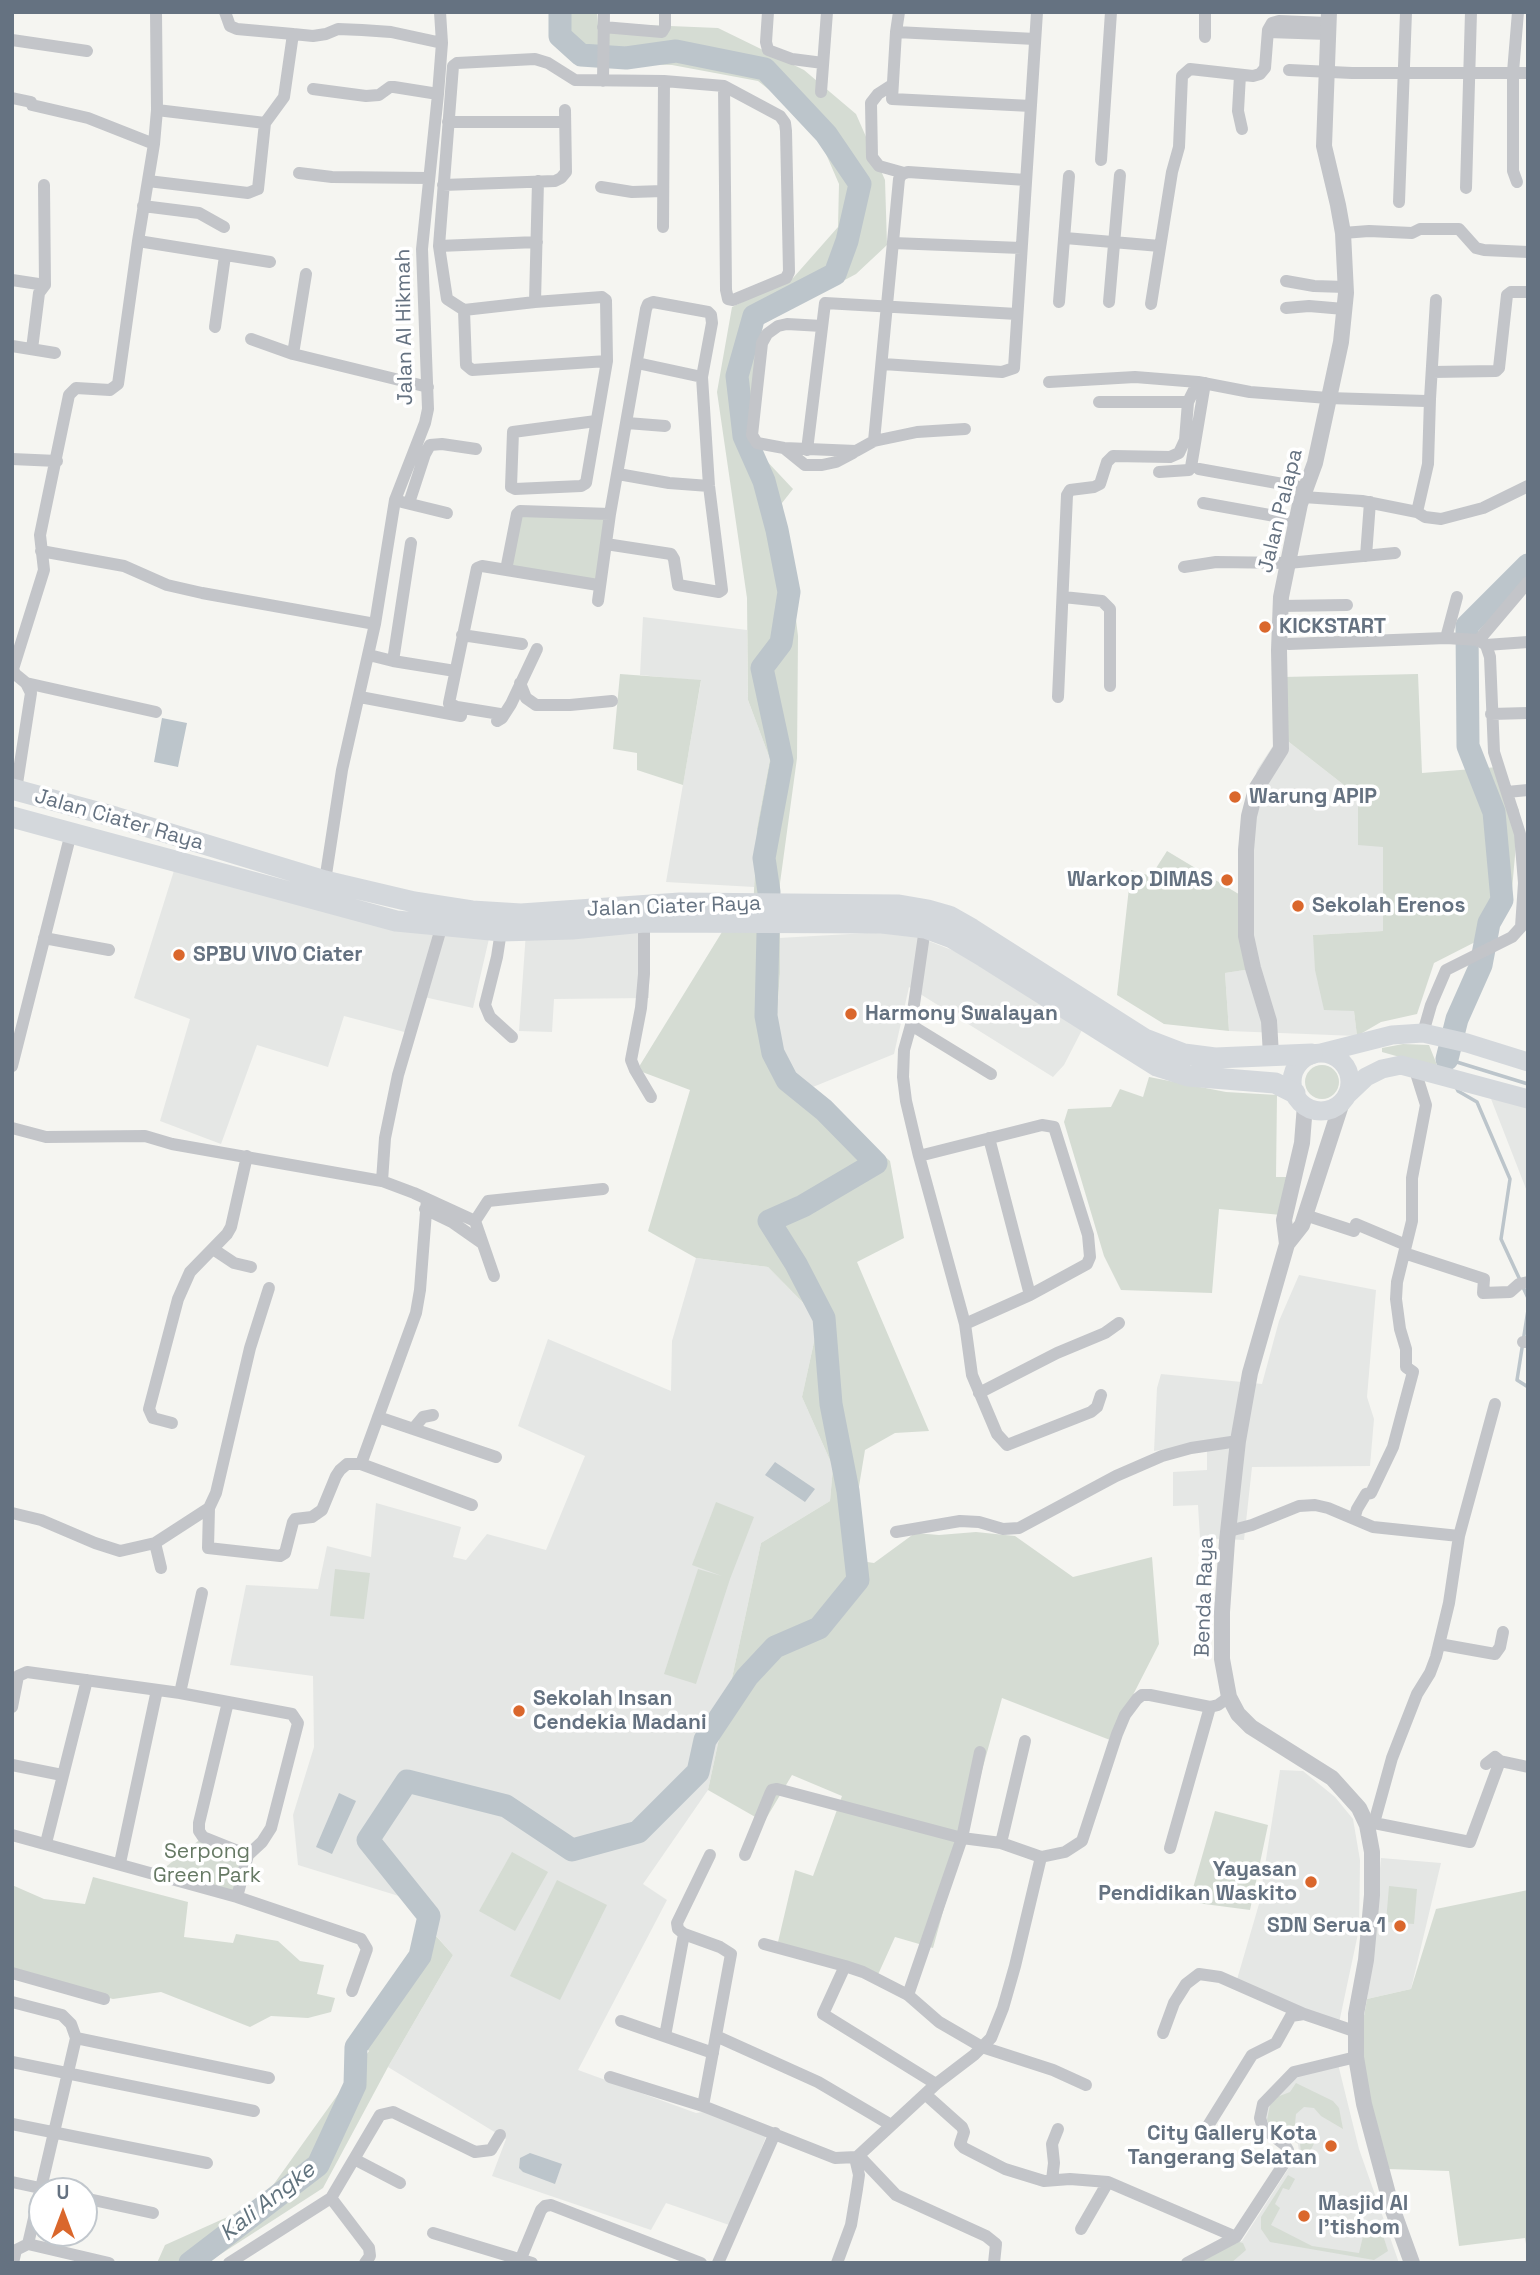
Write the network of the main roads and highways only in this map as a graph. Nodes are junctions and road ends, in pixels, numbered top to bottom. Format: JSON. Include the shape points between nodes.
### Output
{"nodes":[{"id":1,"x":14,"y":789,"type":"edge"},
{"id":2,"x":12,"y":817,"type":"edge"},
{"id":3,"x":115,"y":817,"type":"junction"},
{"id":4,"x":107,"y":841,"type":"junction"},
{"id":5,"x":746,"y":913,"type":"junction"},
{"id":6,"x":790,"y":914,"type":"junction"},
{"id":7,"x":1317,"y":1054,"type":"junction"},
{"id":8,"x":1271,"y":1055,"type":"junction"},
{"id":9,"x":1528,"y":1062,"type":"edge"},
{"id":10,"x":1275,"y":1083,"type":"junction"},
{"id":11,"x":1300,"y":1099,"type":"junction"},
{"id":12,"x":1345,"y":1099,"type":"junction"},
{"id":13,"x":1528,"y":1099,"type":"edge"}],
"edges":[{"from":1,"to":3,"type":"main road","name":"Jalan Ciater Raya"},
{"from":2,"to":4,"type":"main road","name":"Jalan Ciater Raya"},
{"from":3,"to":4,"type":"main road"},
{"from":3,"to":5,"type":"main road","name":"Jalan Ciater Raya","via":[[325,881],[472,911],[522,914],[653,904]]},
{"from":4,"to":5,"type":"main road","name":"Jalan Ciater Raya","via":[[396,921],[501,931]]},
{"from":5,"to":6,"type":"main road","name":"Jalan Ciater Raya"},
{"from":6,"to":8,"type":"main road","name":"Jalan Ciater Raya","via":[[899,905],[949,916],[1145,1039],[1184,1054],[1215,1058]]},
{"from":6,"to":10,"type":"main road","name":"Jalan Ciater Raya","via":[[925,928],[951,937],[1157,1066],[1188,1076]]},
{"from":7,"to":8,"type":"main road","name":"Jalan Ciater Raya"},
{"from":7,"to":9,"type":"main road","via":[[1392,1035],[1427,1034]]},
{"from":7,"to":11,"type":"main road","via":[[1304,1059],[1294,1071],[1293,1086]]},
{"from":7,"to":12,"type":"main road","via":[[1331,1055],[1345,1065],[1350,1080]]},
{"from":8,"to":10,"type":"main road"},
{"from":10,"to":11,"type":"main road","name":"Jalan Ciater Raya"},
{"from":11,"to":12,"type":"main road","via":[[1312,1109],[1328,1110]]},
{"from":12,"to":13,"type":"main road","via":[[1366,1077],[1401,1065]]}]}
